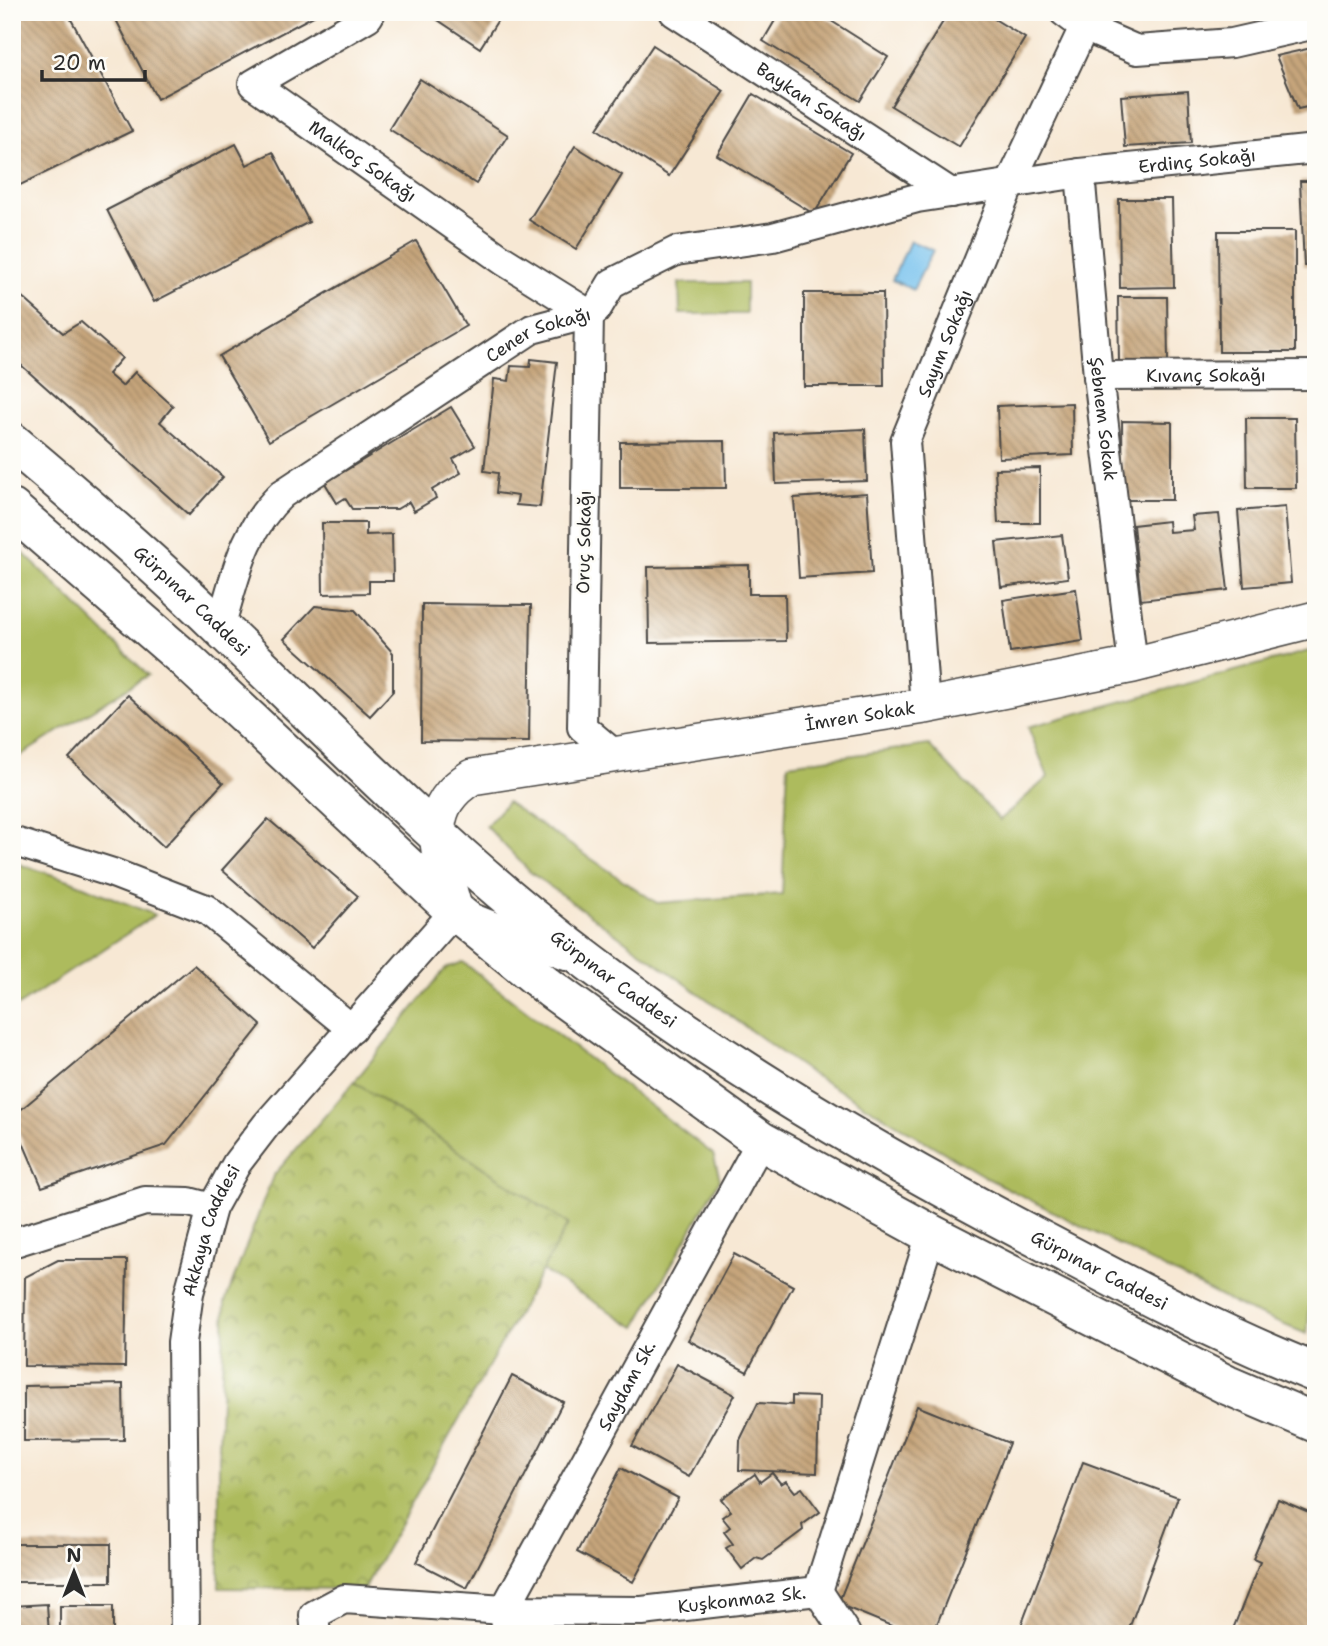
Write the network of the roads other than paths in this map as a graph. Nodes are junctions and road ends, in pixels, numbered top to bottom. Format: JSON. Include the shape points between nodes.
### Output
{"nodes":[{"id":1,"x":370,"y":12,"type":"edge"},
{"id":2,"x":674,"y":12,"type":"edge"},
{"id":3,"x":1074,"y":20,"type":"edge"},
{"id":4,"x":1316,"y":24,"type":"edge"},
{"id":5,"x":1316,"y":149,"type":"edge"},
{"id":6,"x":1080,"y":173,"type":"junction"},
{"id":7,"x":1010,"y":184,"type":"junction"},
{"id":8,"x":951,"y":193,"type":"junction"},
{"id":9,"x":589,"y":314,"type":"junction"},
{"id":10,"x":1316,"y":375,"type":"edge"},
{"id":11,"x":1098,"y":376,"type":"junction"},
{"id":12,"x":12,"y":442,"type":"edge"},
{"id":13,"x":12,"y":509,"type":"edge"},
{"id":14,"x":1316,"y":619,"type":"edge"},
{"id":15,"x":220,"y":627,"type":"junction"},
{"id":16,"x":1133,"y":665,"type":"junction"},
{"id":17,"x":925,"y":706,"type":"junction"},
{"id":18,"x":614,"y":754,"type":"junction"},
{"id":19,"x":372,"y":774,"type":"junction"},
{"id":20,"x":472,"y":777,"type":"junction"},
{"id":21,"x":436,"y":836,"type":"junction"},
{"id":22,"x":12,"y":841,"type":"edge"},
{"id":23,"x":455,"y":911,"type":"junction"},
{"id":24,"x":594,"y":966,"type":"junction"},
{"id":25,"x":352,"y":1029,"type":"junction"},
{"id":26,"x":761,"y":1141,"type":"junction"},
{"id":27,"x":212,"y":1208,"type":"junction"},
{"id":28,"x":931,"y":1234,"type":"junction"},
{"id":29,"x":12,"y":1243,"type":"edge"},
{"id":30,"x":1316,"y":1373,"type":"edge"},
{"id":31,"x":1316,"y":1423,"type":"edge"},
{"id":32,"x":818,"y":1591,"type":"junction"},
{"id":33,"x":505,"y":1622,"type":"edge"},
{"id":34,"x":185,"y":1634,"type":"edge"},
{"id":35,"x":316,"y":1634,"type":"edge"},
{"id":36,"x":846,"y":1634,"type":"edge"}],
"edges":[{"from":1,"to":9,"type":"street","name":"Malkoç Sokağı","via":[[368,18],[253,85],[504,261]]},
{"from":2,"to":8,"type":"street","name":"Baykan Sokağı"},
{"from":3,"to":4,"type":"street","via":[[1137,50],[1232,43]]},
{"from":3,"to":7,"type":"street","name":"Sayım Sokağı"},
{"from":5,"to":6,"type":"street","name":"Erdinç Sokağı"},
{"from":6,"to":7,"type":"street","name":"Cener Sokağı"},
{"from":6,"to":11,"type":"street","name":"Şebnem Sokak"},
{"from":7,"to":8,"type":"street","name":"Cener Sokağı"},
{"from":7,"to":17,"type":"street","name":"Sayım Sokağı","via":[[905,441]]},
{"from":8,"to":9,"type":"street","name":"Cener Sokağı","via":[[773,237],[676,251],[612,283]]},
{"from":9,"to":15,"type":"street","name":"Cener Sokağı","via":[[533,329],[282,495],[262,513],[247,538]]},
{"from":9,"to":18,"type":"street","name":"Oruç Sokağı","via":[[582,727]]},
{"from":10,"to":11,"type":"street","name":"Kıvanç Sokağı"},
{"from":11,"to":16,"type":"street","name":"Şebnem Sokak"},
{"from":12,"to":15,"type":"main road","name":"Gürpınar Caddesi"},
{"from":13,"to":23,"type":"main road","via":[[187,661]]},
{"from":14,"to":16,"type":"street","name":"İmren Sokak"},
{"from":15,"to":19,"type":"main road","name":"Gürpınar Caddesi"},
{"from":16,"to":17,"type":"street","name":"İmren Sokak"},
{"from":17,"to":18,"type":"street","name":"İmren Sokak"},
{"from":18,"to":20,"type":"street","name":"İmren Sokak"},
{"from":19,"to":20,"type":"street","name":"İmren Sokak","via":[[398,786],[422,788]]},
{"from":19,"to":21,"type":"main road","name":"Gürpınar Caddesi"},
{"from":20,"to":21,"type":"street","via":[[443,802]]},
{"from":21,"to":23,"type":"street"},
{"from":21,"to":24,"type":"main road","name":"Gürpınar Caddesi"},
{"from":22,"to":25,"type":"street","via":[[206,909]]},
{"from":23,"to":24,"type":"street"},
{"from":23,"to":25,"type":"street","name":"Akkaya Caddesi"},
{"from":23,"to":26,"type":"main road","via":[[551,989]]},
{"from":24,"to":30,"type":"main road","name":"Gürpınar Caddesi","via":[[780,1094],[958,1197],[1170,1308]]},
{"from":25,"to":27,"type":"street","name":"Akkaya Caddesi","via":[[267,1124],[237,1163]]},
{"from":26,"to":28,"type":"main road"},
{"from":26,"to":33,"type":"street","name":"Saydam Sk."},
{"from":27,"to":29,"type":"street","via":[[189,1202],[145,1201]]},
{"from":27,"to":34,"type":"street","name":"Akkaya Caddesi","via":[[189,1293],[182,1342]]},
{"from":28,"to":31,"type":"main road","via":[[1227,1385]]},
{"from":28,"to":32,"type":"street","name":"Kuşkonmaz Sk."},
{"from":32,"to":33,"type":"street","name":"Kuşkonmaz Sk."},
{"from":32,"to":36,"type":"street"},
{"from":33,"to":35,"type":"street","name":"Kuşkonmaz Sk.","via":[[344,1599],[314,1615]]}]}
